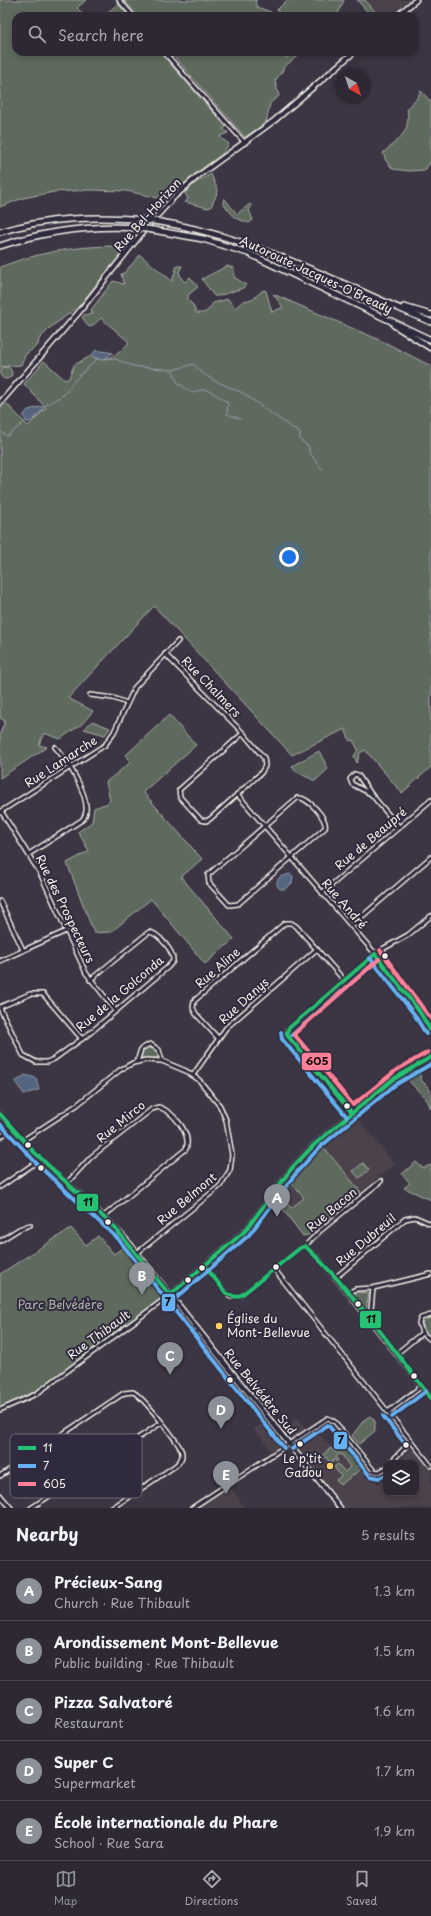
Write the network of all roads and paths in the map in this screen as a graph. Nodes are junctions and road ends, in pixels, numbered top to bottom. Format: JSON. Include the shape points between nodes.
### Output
{"nodes":[{"id":1,"x":119,"y":0,"type":"edge"},
{"id":2,"x":416,"y":0,"type":"edge"},
{"id":3,"x":130,"y":12,"type":"edge"},
{"id":4,"x":402,"y":12,"type":"edge"},
{"id":5,"x":168,"y":56,"type":"edge"},
{"id":6,"x":349,"y":56,"type":"edge"},
{"id":7,"x":245,"y":143,"type":"junction"},
{"id":8,"x":0,"y":232,"type":"edge"},
{"id":9,"x":0,"y":246,"type":"edge"},
{"id":10,"x":386,"y":303,"type":"junction"},
{"id":11,"x":378,"y":314,"type":"junction"},
{"id":12,"x":431,"y":315,"type":"edge"},
{"id":13,"x":431,"y":322,"type":"edge"},
{"id":14,"x":431,"y":340,"type":"edge"},
{"id":15,"x":431,"y":348,"type":"edge"},
{"id":16,"x":0,"y":403,"type":"edge"},
{"id":17,"x":178,"y":641,"type":"dead end"},
{"id":18,"x":166,"y":654,"type":"junction"},
{"id":19,"x":90,"y":695,"type":"dead end"},
{"id":20,"x":127,"y":703,"type":"junction"},
{"id":21,"x":243,"y":733,"type":"junction"},
{"id":22,"x":55,"y":747,"type":"dead end"},
{"id":23,"x":70,"y":768,"type":"junction"},
{"id":24,"x":237,"y":794,"type":"junction"},
{"id":25,"x":371,"y":794,"type":"junction"},
{"id":26,"x":431,"y":800,"type":"edge"},
{"id":27,"x":1,"y":812,"type":"edge"},
{"id":28,"x":265,"y":826,"type":"junction"},
{"id":29,"x":399,"y":827,"type":"junction"},
{"id":30,"x":29,"y":854,"type":"junction"},
{"id":31,"x":292,"y":857,"type":"junction"},
{"id":32,"x":431,"y":857,"type":"edge"},
{"id":33,"x":322,"y":893,"type":"junction"},
{"id":34,"x":0,"y":901,"type":"edge"},
{"id":35,"x":431,"y":916,"type":"edge"},
{"id":36,"x":351,"y":926,"type":"junction"},
{"id":37,"x":66,"y":931,"type":"junction"},
{"id":38,"x":317,"y":949,"type":"junction"},
{"id":39,"x":23,"y":950,"type":"junction"},
{"id":40,"x":375,"y":954,"type":"junction"},
{"id":41,"x":0,"y":961,"type":"edge"},
{"id":42,"x":90,"y":980,"type":"junction"},
{"id":43,"x":344,"y":980,"type":"junction"},
{"id":44,"x":0,"y":1008,"type":"edge"},
{"id":45,"x":116,"y":1011,"type":"junction"},
{"id":46,"x":431,"y":1031,"type":"edge"},
{"id":47,"x":218,"y":1038,"type":"junction"},
{"id":48,"x":82,"y":1039,"type":"junction"},
{"id":49,"x":431,"y":1057,"type":"edge"},
{"id":50,"x":162,"y":1061,"type":"junction"},
{"id":51,"x":137,"y":1062,"type":"junction"},
{"id":52,"x":193,"y":1075,"type":"junction"},
{"id":53,"x":352,"y":1113,"type":"junction"},
{"id":54,"x":0,"y":1114,"type":"edge"},
{"id":55,"x":12,"y":1129,"type":"junction"},
{"id":56,"x":0,"y":1137,"type":"edge"},
{"id":57,"x":22,"y":1140,"type":"junction"},
{"id":58,"x":41,"y":1159,"type":"junction"},
{"id":59,"x":381,"y":1181,"type":"dead end"},
{"id":60,"x":67,"y":1183,"type":"junction"},
{"id":61,"x":0,"y":1188,"type":"edge"},
{"id":62,"x":104,"y":1216,"type":"junction"},
{"id":63,"x":431,"y":1224,"type":"edge"},
{"id":64,"x":30,"y":1225,"type":"dead end"},
{"id":65,"x":0,"y":1241,"type":"edge"},
{"id":66,"x":305,"y":1246,"type":"junction"},
{"id":67,"x":137,"y":1253,"type":"junction"},
{"id":68,"x":205,"y":1266,"type":"junction"},
{"id":69,"x":274,"y":1269,"type":"junction"},
{"id":70,"x":431,"y":1274,"type":"edge"},
{"id":71,"x":335,"y":1278,"type":"junction"},
{"id":72,"x":373,"y":1288,"type":"junction"},
{"id":73,"x":348,"y":1293,"type":"junction"},
{"id":74,"x":170,"y":1295,"type":"junction"},
{"id":75,"x":431,"y":1315,"type":"edge"},
{"id":76,"x":370,"y":1320,"type":"junction"},
{"id":77,"x":422,"y":1333,"type":"junction"},
{"id":78,"x":431,"y":1340,"type":"edge"},
{"id":79,"x":396,"y":1354,"type":"junction"},
{"id":80,"x":422,"y":1386,"type":"junction"},
{"id":81,"x":431,"y":1398,"type":"edge"},
{"id":82,"x":0,"y":1410,"type":"edge"},
{"id":83,"x":388,"y":1412,"type":"junction"},
{"id":84,"x":161,"y":1423,"type":"junction"},
{"id":85,"x":63,"y":1434,"type":"edge"},
{"id":86,"x":142,"y":1435,"type":"edge"},
{"id":87,"x":411,"y":1441,"type":"junction"},
{"id":88,"x":289,"y":1444,"type":"junction"},
{"id":89,"x":393,"y":1460,"type":"edge"},
{"id":90,"x":431,"y":1466,"type":"edge"},
{"id":91,"x":10,"y":1469,"type":"edge"},
{"id":92,"x":383,"y":1470,"type":"edge"},
{"id":93,"x":0,"y":1476,"type":"edge"},
{"id":94,"x":142,"y":1488,"type":"edge"},
{"id":95,"x":0,"y":1495,"type":"edge"},
{"id":96,"x":46,"y":1498,"type":"edge"},
{"id":97,"x":127,"y":1498,"type":"edge"},
{"id":98,"x":11,"y":1508,"type":"edge"},
{"id":99,"x":31,"y":1508,"type":"edge"},
{"id":100,"x":112,"y":1508,"type":"edge"},
{"id":101,"x":192,"y":1508,"type":"edge"},
{"id":102,"x":340,"y":1508,"type":"edge"}],
"edges":[{"from":1,"to":3,"type":"street"},
{"from":2,"to":4,"type":"street"},
{"from":5,"to":7,"type":"street"},
{"from":6,"to":7,"type":"street","name":"Rue Bel-Horizon"},
{"from":7,"to":16,"type":"street","name":"Rue Bel-Horizon","via":[[198,176],[175,196]]},
{"from":8,"to":10,"type":"highway","name":"Autoroute Jacques-O'Bready","bridge":true,"via":[[37,223],[70,219],[110,218],[160,222],[248,244]]},
{"from":9,"to":11,"type":"highway","name":"Autoroute Jacques-O'Bready","bridge":true,"via":[[66,230],[100,227],[139,228],[203,238],[242,251]]},
{"from":10,"to":12,"type":"highway"},
{"from":10,"to":13,"type":"highway","name":"Autoroute Jacques-O'Bready"},
{"from":11,"to":14,"type":"highway","name":"Autoroute Jacques-O'Bready"},
{"from":11,"to":15,"type":"highway"},
{"from":17,"to":18,"type":"street","name":"Rue Lamarche"},
{"from":18,"to":20,"type":"street","name":"Rue Lamarche","via":[[139,682]]},
{"from":18,"to":21,"type":"street","name":"Rue Chalmers"},
{"from":19,"to":20,"type":"street","via":[[114,698]]},
{"from":20,"to":23,"type":"street","name":"Rue Lamarche","via":[[105,745]]},
{"from":21,"to":24,"type":"street","name":"Rue Chalmers","via":[[263,755],[265,766],[258,776]]},
{"from":21,"to":24,"type":"street","name":"Rue Chalmers","via":[[180,787],[178,792],[203,821],[210,818]]},
{"from":22,"to":23,"type":"street"},
{"from":23,"to":27,"type":"street","name":"Rue Lamarche"},
{"from":23,"to":30,"type":"street","via":[[87,805],[86,815],[80,822]]},
{"from":24,"to":28,"type":"street","name":"Rue André"},
{"from":25,"to":25,"type":"street","via":[[358,775],[353,775],[351,782]]},
{"from":25,"to":29,"type":"street"},
{"from":26,"to":29,"type":"street","name":"Rue de Beaupré"},
{"from":27,"to":30,"type":"street","name":"Rue des Prospecteurs"},
{"from":28,"to":31,"type":"street","name":"Rue André"},
{"from":28,"to":31,"type":"street","via":[[297,798],[308,800],[325,821],[325,828]]},
{"from":28,"to":31,"type":"street","via":[[208,875],[209,884],[221,898],[229,905],[235,906]]},
{"from":29,"to":33,"type":"street","name":"Rue de Beaupré"},
{"from":30,"to":37,"type":"street","name":"Rue des Prospecteurs","via":[[42,876]]},
{"from":31,"to":33,"type":"street","name":"Rue André"},
{"from":32,"to":36,"type":"street"},
{"from":33,"to":36,"type":"street","name":"Rue André"},
{"from":34,"to":39,"type":"street"},
{"from":35,"to":40,"type":"street","via":[[408,935]]},
{"from":36,"to":40,"type":"street","name":"Rue André"},
{"from":37,"to":39,"type":"street"},
{"from":37,"to":42,"type":"street","name":"Rue des Prospecteurs"},
{"from":38,"to":43,"type":"street"},
{"from":38,"to":47,"type":"street","name":"Rue Danys","via":[[233,1021]]},
{"from":38,"to":47,"type":"street","name":"Rue Aline","via":[[288,922],[194,1001],[194,1011]]},
{"from":39,"to":41,"type":"street"},
{"from":40,"to":43,"type":"street"},
{"from":40,"to":46,"type":"street","name":"Rue André","via":[[422,1015]]},
{"from":42,"to":45,"type":"street","name":"Rue des Prospecteurs"},
{"from":42,"to":45,"type":"street","name":"Rue de la Golconda","via":[[149,932],[155,934],[172,953],[174,958],[170,965]]},
{"from":43,"to":53,"type":"street","via":[[288,1028],[287,1032]]},
{"from":44,"to":48,"type":"street","via":[[30,994],[43,994]]},
{"from":44,"to":48,"type":"street","name":"Rue de la Golconda","via":[[21,1052],[32,1061],[51,1061]]},
{"from":45,"to":48,"type":"street","name":"Rue de la Golconda"},
{"from":47,"to":52,"type":"street","name":"Rue Danys"},
{"from":49,"to":53,"type":"street","name":"Rue Thibault","via":[[399,1076]]},
{"from":50,"to":51,"type":"street","name":"Rue Belmont"},
{"from":50,"to":51,"type":"street","via":[[159,1050],[150,1044],[140,1049]]},
{"from":50,"to":52,"type":"street","name":"Rue Belmont"},
{"from":51,"to":57,"type":"street","name":"Rue Belmont","via":[[125,1066],[77,1105]]},
{"from":52,"to":67,"type":"street","name":"Rue Belmont","via":[[210,1092],[224,1116],[232,1156],[230,1170],[220,1186]]},
{"from":53,"to":68,"type":"street","name":"Rue Thibault","via":[[303,1155],[252,1224]]},
{"from":54,"to":55,"type":"street","name":"Rue Belvédère Sud"},
{"from":55,"to":56,"type":"street"},
{"from":55,"to":57,"type":"street","name":"Rue Belvédère Sud"},
{"from":57,"to":58,"type":"street","name":"Rue Belvédère Sud"},
{"from":58,"to":60,"type":"street","name":"Rue Belvédère Sud"},
{"from":58,"to":61,"type":"street"},
{"from":59,"to":66,"type":"street","name":"Rue Bacon"},
{"from":60,"to":62,"type":"street","name":"Rue Belvédère Sud"},
{"from":60,"to":62,"type":"street","name":"Rue Mirco","via":[[91,1158],[152,1109],[159,1107],[173,1115],[185,1134],[186,1149]]},
{"from":62,"to":67,"type":"street","name":"Rue Belvédère Sud"},
{"from":63,"to":71,"type":"street","name":"Rue Dubreuil","via":[[415,1217],[405,1219]]},
{"from":64,"to":65,"type":"street"},
{"from":66,"to":69,"type":"street","name":"Rue Bacon"},
{"from":66,"to":71,"type":"street"},
{"from":67,"to":74,"type":"street","name":"Rue Belvédère Sud"},
{"from":68,"to":69,"type":"street","name":"Rue Bacon","via":[[226,1293],[236,1297]]},
{"from":68,"to":74,"type":"street","name":"Rue Thibault"},
{"from":69,"to":83,"type":"street"},
{"from":70,"to":72,"type":"street"},
{"from":71,"to":73,"type":"street"},
{"from":72,"to":73,"type":"street","via":[[356,1289]]},
{"from":72,"to":76,"type":"street"},
{"from":73,"to":76,"type":"street"},
{"from":74,"to":82,"type":"street","name":"Rue Thibault","via":[[36,1394]]},
{"from":74,"to":88,"type":"street","name":"Rue Belvédère Sud"},
{"from":75,"to":77,"type":"street","via":[[419,1320]]},
{"from":76,"to":79,"type":"street"},
{"from":77,"to":78,"type":"street"},
{"from":77,"to":79,"type":"street"},
{"from":79,"to":80,"type":"street"},
{"from":80,"to":81,"type":"street"},
{"from":80,"to":83,"type":"street"},
{"from":83,"to":87,"type":"street"},
{"from":84,"to":85,"type":"street","via":[[136,1393],[124,1393]]},
{"from":84,"to":86,"type":"street"},
{"from":84,"to":94,"type":"street","via":[[178,1443],[182,1456],[175,1466]]},
{"from":87,"to":89,"type":"street"},
{"from":87,"to":90,"type":"street"},
{"from":88,"to":92,"type":"street","via":[[331,1418],[374,1471]]},
{"from":88,"to":101,"type":"street"},
{"from":88,"to":102,"type":"street","name":"Rue Belvédère Sud"},
{"from":91,"to":93,"type":"street"},
{"from":95,"to":98,"type":"street"},
{"from":96,"to":99,"type":"street"},
{"from":97,"to":100,"type":"street"}]}
